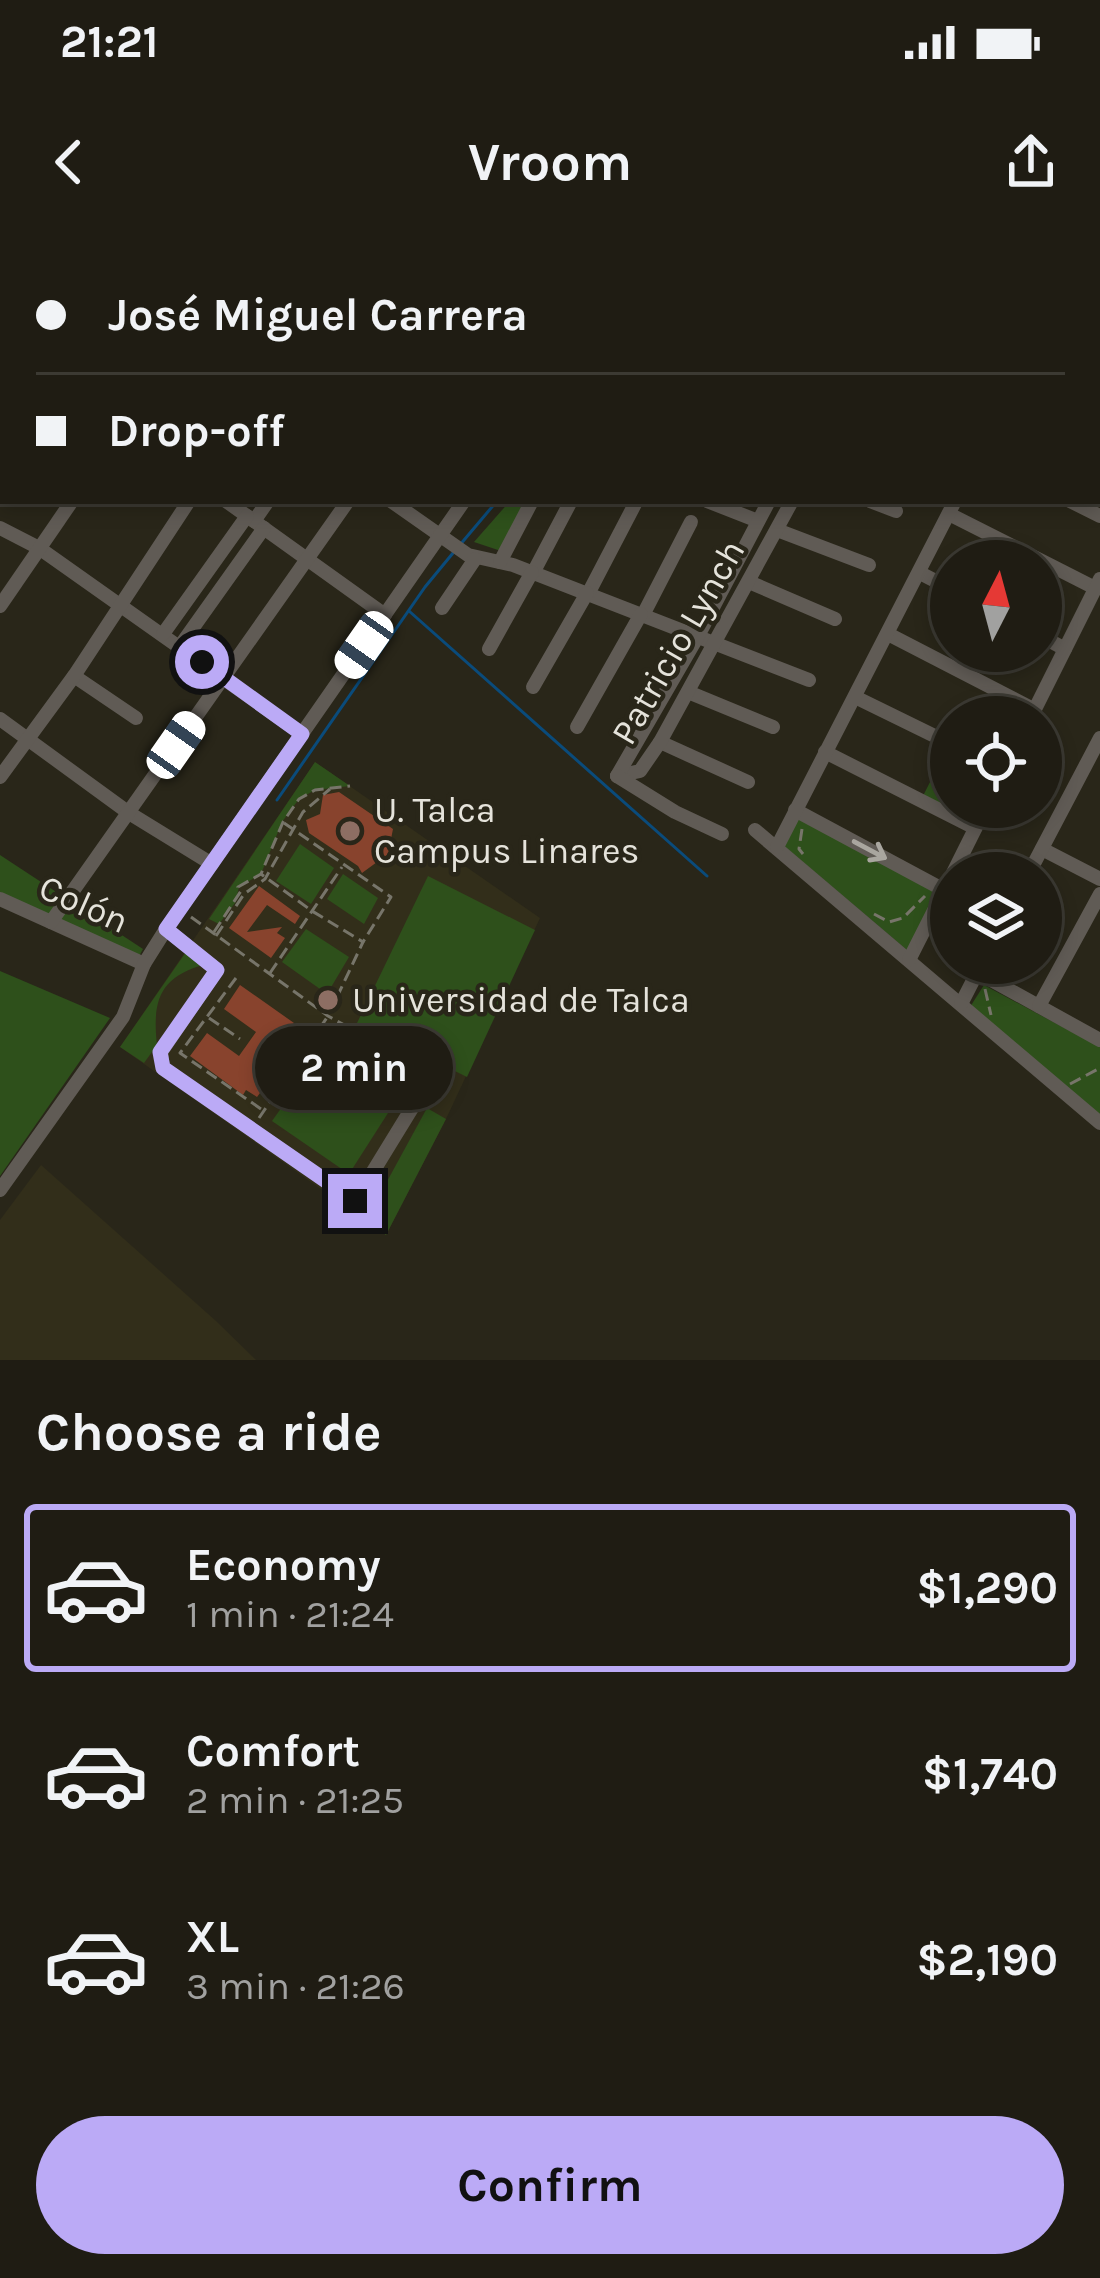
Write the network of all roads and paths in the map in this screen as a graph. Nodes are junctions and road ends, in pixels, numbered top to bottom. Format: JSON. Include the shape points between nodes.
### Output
{"nodes":[{"id":1,"x":70,"y":504,"type":"edge"},
{"id":2,"x":186,"y":504,"type":"edge"},
{"id":3,"x":230,"y":504,"type":"edge"},
{"id":4,"x":266,"y":504,"type":"edge"},
{"id":5,"x":346,"y":504,"type":"edge"},
{"id":6,"x":395,"y":504,"type":"edge"},
{"id":7,"x":462,"y":504,"type":"edge"},
{"id":8,"x":530,"y":504,"type":"edge"},
{"id":9,"x":570,"y":504,"type":"edge"},
{"id":10,"x":635,"y":504,"type":"edge"},
{"id":11,"x":715,"y":504,"type":"edge"},
{"id":12,"x":767,"y":504,"type":"edge"},
{"id":13,"x":790,"y":504,"type":"edge"},
{"id":14,"x":878,"y":504,"type":"edge"},
{"id":15,"x":952,"y":507,"type":"edge"},
{"id":16,"x":896,"y":511,"type":"dead end"},
{"id":17,"x":758,"y":521,"type":"junction"},
{"id":18,"x":255,"y":522,"type":"junction"},
{"id":19,"x":691,"y":522,"type":"dead end"},
{"id":20,"x":0,"y":528,"type":"edge"},
{"id":21,"x":777,"y":530,"type":"junction"},
{"id":22,"x":440,"y":535,"type":"junction"},
{"id":23,"x":39,"y":548,"type":"junction"},
{"id":24,"x":472,"y":557,"type":"junction"},
{"id":25,"x":306,"y":560,"type":"junction"},
{"id":26,"x":500,"y":562,"type":"junction"},
{"id":27,"x":869,"y":566,"type":"dead end"},
{"id":28,"x":920,"y":572,"type":"junction"},
{"id":29,"x":533,"y":573,"type":"junction"},
{"id":30,"x":930,"y":577,"type":"edge"},
{"id":31,"x":749,"y":582,"type":"junction"},
{"id":32,"x":1098,"y":584,"type":"edge"},
{"id":33,"x":588,"y":594,"type":"junction"},
{"id":34,"x":120,"y":604,"type":"junction"},
{"id":35,"x":0,"y":606,"type":"edge"},
{"id":36,"x":442,"y":608,"type":"dead end"},
{"id":37,"x":642,"y":614,"type":"junction"},
{"id":38,"x":385,"y":616,"type":"junction"},
{"id":39,"x":835,"y":619,"type":"dead end"},
{"id":40,"x":164,"y":634,"type":"junction"},
{"id":41,"x":888,"y":634,"type":"junction"},
{"id":42,"x":698,"y":636,"type":"junction"},
{"id":43,"x":716,"y":643,"type":"junction"},
{"id":44,"x":180,"y":646,"type":"junction"},
{"id":45,"x":1062,"y":647,"type":"edge"},
{"id":46,"x":489,"y":649,"type":"dead end"},
{"id":47,"x":1065,"y":649,"type":"junction"},
{"id":48,"x":74,"y":676,"type":"junction"},
{"id":49,"x":223,"y":677,"type":"junction"},
{"id":50,"x":809,"y":680,"type":"dead end"},
{"id":51,"x":533,"y":688,"type":"dead end"},
{"id":52,"x":688,"y":692,"type":"junction"},
{"id":53,"x":1002,"y":696,"type":"edge"},
{"id":54,"x":1042,"y":696,"type":"edge"},
{"id":55,"x":855,"y":697,"type":"junction"},
{"id":56,"x":136,"y":718,"type":"dead end"},
{"id":57,"x":0,"y":719,"type":"edge"},
{"id":58,"x":773,"y":727,"type":"dead end"},
{"id":59,"x":577,"y":728,"type":"dead end"},
{"id":60,"x":302,"y":734,"type":"junction"},
{"id":61,"x":930,"y":734,"type":"edge"},
{"id":62,"x":1100,"y":738,"type":"edge"},
{"id":63,"x":27,"y":740,"type":"junction"},
{"id":64,"x":660,"y":742,"type":"junction"},
{"id":65,"x":824,"y":752,"type":"junction"},
{"id":66,"x":617,"y":776,"type":"junction"},
{"id":67,"x":0,"y":777,"type":"edge"},
{"id":68,"x":748,"y":782,"type":"dead end"},
{"id":69,"x":350,"y":786,"type":"dead end"},
{"id":70,"x":331,"y":788,"type":"junction"},
{"id":71,"x":930,"y":805,"type":"edge"},
{"id":72,"x":129,"y":812,"type":"junction"},
{"id":73,"x":799,"y":813,"type":"junction"},
{"id":74,"x":283,"y":822,"type":"junction"},
{"id":75,"x":975,"y":828,"type":"edge"},
{"id":76,"x":293,"y":830,"type":"junction"},
{"id":77,"x":755,"y":830,"type":"dead end"},
{"id":78,"x":722,"y":834,"type":"dead end"},
{"id":79,"x":777,"y":847,"type":"junction"},
{"id":80,"x":1042,"y":849,"type":"junction"},
{"id":81,"x":962,"y":852,"type":"edge"},
{"id":82,"x":1040,"y":852,"type":"edge"},
{"id":83,"x":805,"y":858,"type":"dead end"},
{"id":84,"x":212,"y":865,"type":"junction"},
{"id":85,"x":343,"y":865,"type":"junction"},
{"id":86,"x":930,"y":874,"type":"edge"},
{"id":87,"x":263,"y":876,"type":"junction"},
{"id":88,"x":1100,"y":879,"type":"edge"},
{"id":89,"x":1100,"y":894,"type":"edge"},
{"id":90,"x":930,"y":895,"type":"edge"},
{"id":91,"x":0,"y":898,"type":"edge"},
{"id":92,"x":860,"y":903,"type":"dead end"},
{"id":93,"x":180,"y":908,"type":"junction"},
{"id":94,"x":312,"y":911,"type":"junction"},
{"id":95,"x":930,"y":915,"type":"edge"},
{"id":96,"x":51,"y":922,"type":"junction"},
{"id":97,"x":166,"y":929,"type":"junction"},
{"id":98,"x":214,"y":934,"type":"junction"},
{"id":99,"x":363,"y":942,"type":"junction"},
{"id":100,"x":909,"y":960,"type":"junction"},
{"id":101,"x":144,"y":964,"type":"junction"},
{"id":102,"x":269,"y":975,"type":"junction"},
{"id":103,"x":236,"y":978,"type":"dead end"},
{"id":104,"x":974,"y":984,"type":"edge"},
{"id":105,"x":984,"y":984,"type":"edge"},
{"id":106,"x":1004,"y":984,"type":"edge"},
{"id":107,"x":961,"y":1004,"type":"junction"},
{"id":108,"x":1040,"y":1006,"type":"junction"},
{"id":109,"x":208,"y":1016,"type":"junction"},
{"id":110,"x":328,"y":1016,"type":"junction"},
{"id":111,"x":996,"y":1024,"type":"dead end"},
{"id":112,"x":240,"y":1039,"type":"dead end"},
{"id":113,"x":1100,"y":1040,"type":"edge"},
{"id":114,"x":1100,"y":1068,"type":"edge"},
{"id":115,"x":436,"y":1076,"type":"dead end"},
{"id":116,"x":1064,"y":1080,"type":"dead end"},
{"id":117,"x":420,"y":1095,"type":"dead end"},
{"id":118,"x":264,"y":1112,"type":"junction"},
{"id":119,"x":1100,"y":1123,"type":"edge"},
{"id":120,"x":252,"y":1129,"type":"junction"},
{"id":121,"x":0,"y":1190,"type":"edge"}],
"edges":[{"from":1,"to":23,"type":"street"},
{"from":2,"to":34,"type":"street"},
{"from":3,"to":18,"type":"street"},
{"from":4,"to":18,"type":"street"},
{"from":5,"to":25,"type":"street"},
{"from":6,"to":22,"type":"street"},
{"from":7,"to":22,"type":"street"},
{"from":8,"to":26,"type":"street"},
{"from":9,"to":29,"type":"street"},
{"from":10,"to":33,"type":"street"},
{"from":11,"to":17,"type":"street"},
{"from":12,"to":17,"type":"street","name":"Patricio Lynch"},
{"from":13,"to":21,"type":"street","name":"Patricio Lynch"},
{"from":14,"to":16,"type":"street"},
{"from":15,"to":28,"type":"street"},
{"from":15,"to":32,"type":"street"},
{"from":17,"to":42,"type":"street","name":"Patricio Lynch"},
{"from":18,"to":25,"type":"street"},
{"from":18,"to":40,"type":"street"},
{"from":18,"to":44,"type":"street"},
{"from":19,"to":37,"type":"street"},
{"from":20,"to":23,"type":"street"},
{"from":21,"to":27,"type":"street"},
{"from":21,"to":31,"type":"street","name":"Patricio Lynch"},
{"from":22,"to":24,"type":"street"},
{"from":22,"to":38,"type":"street"},
{"from":23,"to":34,"type":"street"},
{"from":23,"to":35,"type":"street"},
{"from":24,"to":26,"type":"street"},
{"from":24,"to":36,"type":"street"},
{"from":25,"to":38,"type":"street"},
{"from":25,"to":49,"type":"street"},
{"from":26,"to":29,"type":"street"},
{"from":28,"to":30,"type":"street"},
{"from":28,"to":41,"type":"street"},
{"from":29,"to":33,"type":"street"},
{"from":29,"to":46,"type":"street"},
{"from":31,"to":39,"type":"street"},
{"from":31,"to":43,"type":"street","name":"Patricio Lynch"},
{"from":32,"to":47,"type":"street"},
{"from":33,"to":37,"type":"street"},
{"from":33,"to":51,"type":"street"},
{"from":34,"to":40,"type":"street"},
{"from":34,"to":48,"type":"street"},
{"from":37,"to":42,"type":"street"},
{"from":37,"to":59,"type":"street"},
{"from":38,"to":60,"type":"street"},
{"from":40,"to":44,"type":"street"},
{"from":41,"to":53,"type":"street"},
{"from":41,"to":55,"type":"street"},
{"from":42,"to":43,"type":"street"},
{"from":42,"to":66,"type":"street","name":"Patricio Lynch"},
{"from":43,"to":50,"type":"street"},
{"from":43,"to":52,"type":"street","name":"Patricio Lynch"},
{"from":44,"to":49,"type":"street"},
{"from":45,"to":47,"type":"street"},
{"from":47,"to":54,"type":"street"},
{"from":48,"to":56,"type":"street"},
{"from":48,"to":63,"type":"street"},
{"from":49,"to":60,"type":"street"},
{"from":49,"to":72,"type":"street"},
{"from":52,"to":58,"type":"street"},
{"from":52,"to":64,"type":"street","name":"Patricio Lynch"},
{"from":55,"to":61,"type":"street"},
{"from":55,"to":65,"type":"street"},
{"from":57,"to":63,"type":"street"},
{"from":60,"to":84,"type":"street"},
{"from":62,"to":80,"type":"street"},
{"from":63,"to":67,"type":"street"},
{"from":63,"to":72,"type":"street"},
{"from":64,"to":66,"type":"street","name":"Patricio Lynch","via":[[640,771]]},
{"from":64,"to":68,"type":"street"},
{"from":65,"to":71,"type":"street"},
{"from":65,"to":73,"type":"street"},
{"from":66,"to":78,"type":"street"},
{"from":69,"to":70,"type":"path"},
{"from":70,"to":74,"type":"path","via":[[299,799]]},
{"from":70,"to":76,"type":"path"},
{"from":72,"to":84,"type":"street"},
{"from":72,"to":96,"type":"street"},
{"from":73,"to":79,"type":"street"},
{"from":73,"to":83,"type":"path"},
{"from":73,"to":86,"type":"street","one_way":true},
{"from":74,"to":76,"type":"path"},
{"from":74,"to":87,"type":"path"},
{"from":75,"to":81,"type":"street"},
{"from":76,"to":85,"type":"path"},
{"from":76,"to":87,"type":"path"},
{"from":77,"to":79,"type":"street"},
{"from":79,"to":100,"type":"street"},
{"from":80,"to":82,"type":"street"},
{"from":80,"to":88,"type":"street"},
{"from":84,"to":93,"type":"street"},
{"from":85,"to":94,"type":"path"},
{"from":85,"to":99,"type":"path","via":[[391,897]]},
{"from":87,"to":94,"type":"path"},
{"from":87,"to":98,"type":"path"},
{"from":89,"to":108,"type":"street"},
{"from":90,"to":92,"type":"path","via":[[890,922]]},
{"from":91,"to":96,"type":"street","name":"Colón"},
{"from":93,"to":97,"type":"street"},
{"from":93,"to":98,"type":"path"},
{"from":94,"to":99,"type":"path"},
{"from":94,"to":102,"type":"path"},
{"from":95,"to":100,"type":"street"},
{"from":96,"to":101,"type":"street","name":"Colón"},
{"from":97,"to":101,"type":"street"},
{"from":97,"to":120,"type":"street","via":[[217,970],[160,1052],[163,1068]]},
{"from":98,"to":102,"type":"path"},
{"from":99,"to":110,"type":"path"},
{"from":100,"to":107,"type":"street"},
{"from":101,"to":121,"type":"street","via":[[123,1016]]},
{"from":102,"to":110,"type":"path"},
{"from":103,"to":109,"type":"path"},
{"from":104,"to":107,"type":"street"},
{"from":105,"to":111,"type":"path"},
{"from":106,"to":108,"type":"street"},
{"from":107,"to":119,"type":"street"},
{"from":108,"to":113,"type":"street"},
{"from":109,"to":112,"type":"path"},
{"from":109,"to":118,"type":"path","via":[[180,1053]]},
{"from":110,"to":115,"type":"path"},
{"from":110,"to":118,"type":"path"},
{"from":114,"to":116,"type":"path","via":[[1077,1083]]},
{"from":117,"to":120,"type":"street","via":[[355,1201]]},
{"from":118,"to":120,"type":"path"}]}
